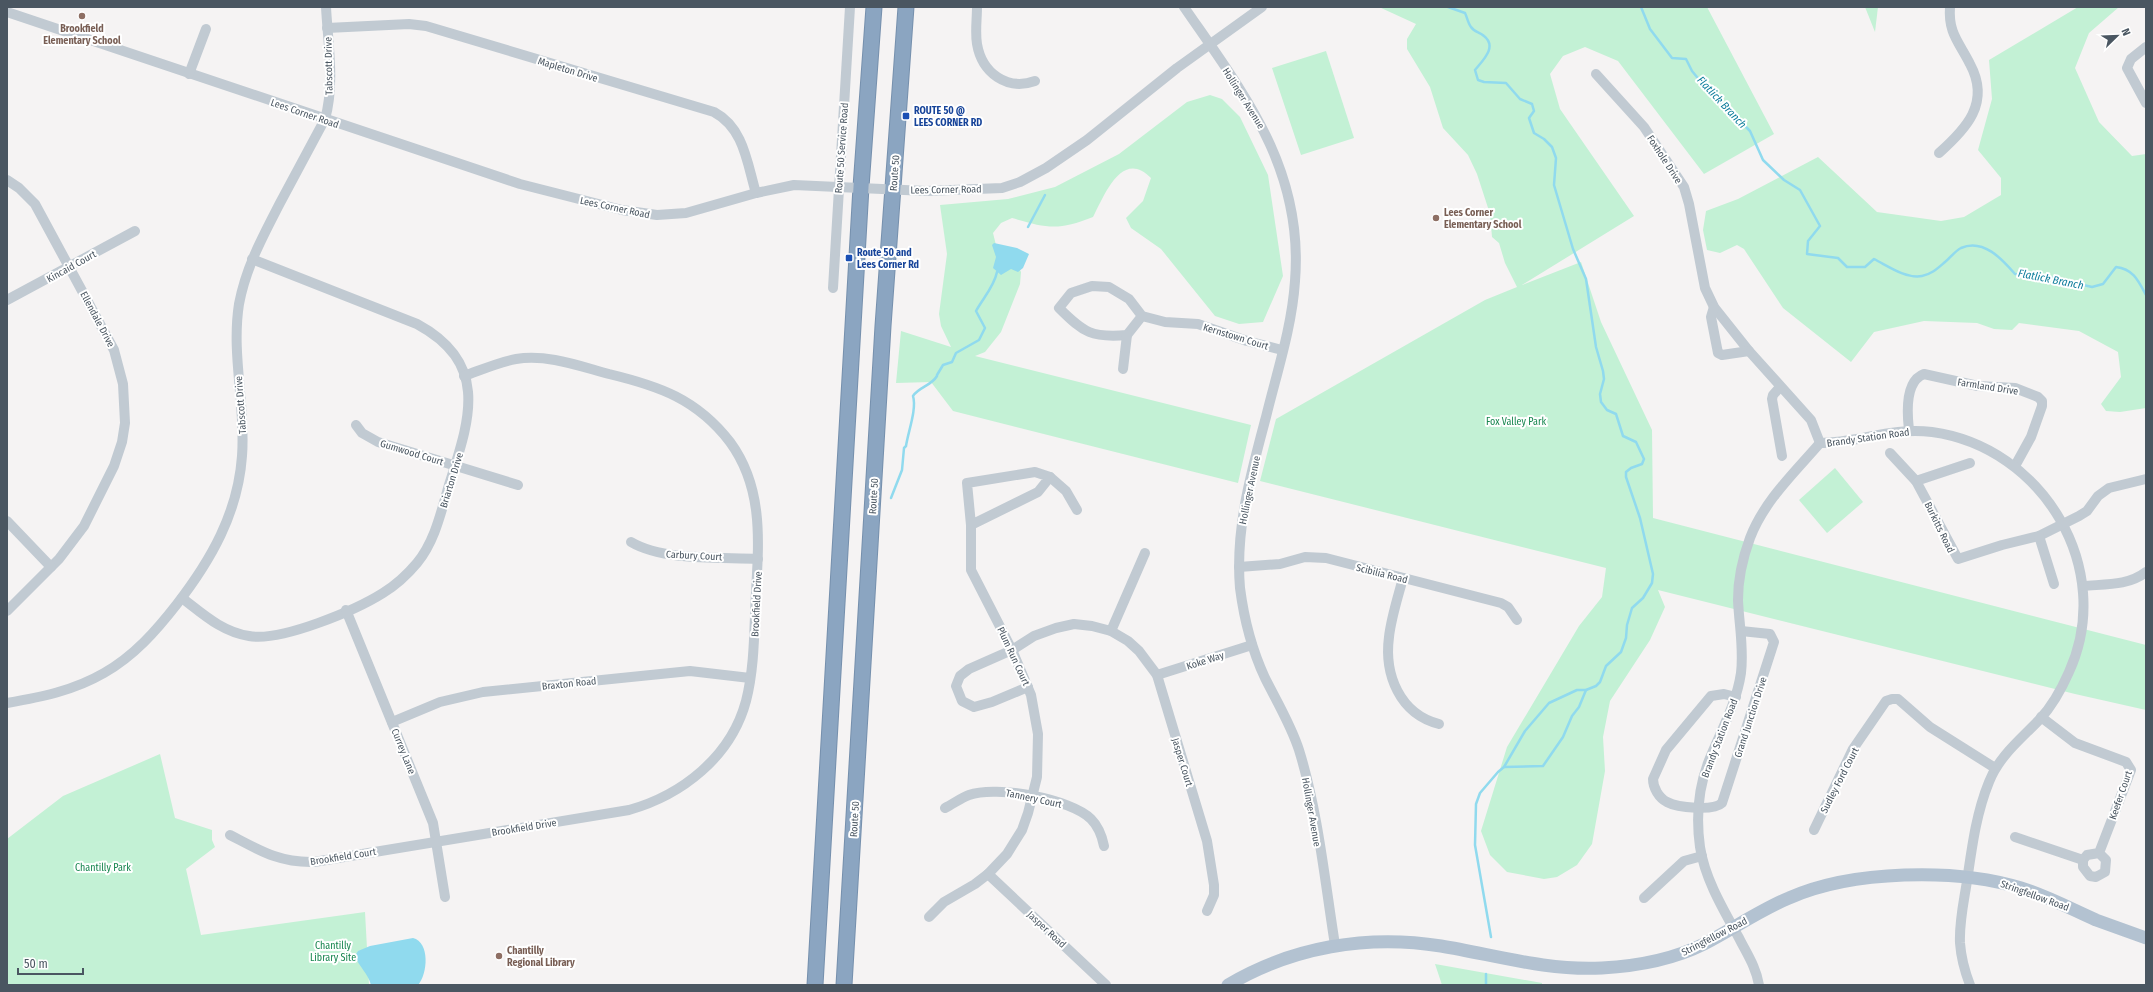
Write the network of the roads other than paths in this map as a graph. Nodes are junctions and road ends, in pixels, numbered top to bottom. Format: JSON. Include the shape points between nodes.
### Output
{"nodes":[{"id":1,"x":326,"y":7,"type":"edge"},
{"id":2,"x":850,"y":7,"type":"edge"},
{"id":3,"x":874,"y":7,"type":"edge"},
{"id":4,"x":906,"y":7,"type":"edge"},
{"id":5,"x":977,"y":7,"type":"edge"},
{"id":6,"x":1184,"y":7,"type":"edge"},
{"id":7,"x":1262,"y":7,"type":"edge"},
{"id":8,"x":1950,"y":7,"type":"edge"},
{"id":9,"x":7,"y":12,"type":"edge"},
{"id":10,"x":327,"y":28,"type":"junction"},
{"id":11,"x":206,"y":29,"type":"dead end"},
{"id":12,"x":1210,"y":45,"type":"junction"},
{"id":13,"x":2146,"y":48,"type":"edge"},
{"id":14,"x":189,"y":74,"type":"junction"},
{"id":15,"x":1596,"y":74,"type":"dead end"},
{"id":16,"x":1035,"y":81,"type":"dead end"},
{"id":17,"x":2146,"y":103,"type":"edge"},
{"id":18,"x":325,"y":119,"type":"junction"},
{"id":19,"x":1939,"y":153,"type":"dead end"},
{"id":20,"x":7,"y":180,"type":"edge"},
{"id":21,"x":839,"y":187,"type":"junction"},
{"id":22,"x":861,"y":187,"type":"junction"},
{"id":23,"x":893,"y":190,"type":"junction"},
{"id":24,"x":756,"y":193,"type":"junction"},
{"id":25,"x":135,"y":231,"type":"dead end"},
{"id":26,"x":252,"y":259,"type":"junction"},
{"id":27,"x":70,"y":267,"type":"junction"},
{"id":28,"x":833,"y":288,"type":"dead end"},
{"id":29,"x":7,"y":300,"type":"edge"},
{"id":30,"x":1714,"y":307,"type":"junction"},
{"id":31,"x":1142,"y":316,"type":"junction"},
{"id":32,"x":1127,"y":335,"type":"junction"},
{"id":33,"x":1282,"y":350,"type":"junction"},
{"id":34,"x":1749,"y":351,"type":"junction"},
{"id":35,"x":1123,"y":369,"type":"dead end"},
{"id":36,"x":464,"y":376,"type":"junction"},
{"id":37,"x":1780,"y":387,"type":"junction"},
{"id":38,"x":356,"y":425,"type":"dead end"},
{"id":39,"x":1909,"y":430,"type":"junction"},
{"id":40,"x":1820,"y":443,"type":"junction"},
{"id":41,"x":1890,"y":453,"type":"dead end"},
{"id":42,"x":1782,"y":456,"type":"dead end"},
{"id":43,"x":1970,"y":463,"type":"dead end"},
{"id":44,"x":455,"y":465,"type":"junction"},
{"id":45,"x":2015,"y":466,"type":"junction"},
{"id":46,"x":1050,"y":477,"type":"junction"},
{"id":47,"x":2146,"y":479,"type":"edge"},
{"id":48,"x":1916,"y":481,"type":"junction"},
{"id":49,"x":518,"y":485,"type":"dead end"},
{"id":50,"x":1077,"y":510,"type":"dead end"},
{"id":51,"x":7,"y":521,"type":"edge"},
{"id":52,"x":2064,"y":524,"type":"junction"},
{"id":53,"x":971,"y":525,"type":"junction"},
{"id":54,"x":2040,"y":536,"type":"junction"},
{"id":55,"x":632,"y":542,"type":"dead end"},
{"id":56,"x":1145,"y":553,"type":"dead end"},
{"id":57,"x":758,"y":559,"type":"junction"},
{"id":58,"x":51,"y":567,"type":"junction"},
{"id":59,"x":1239,"y":567,"type":"junction"},
{"id":60,"x":2146,"y":572,"type":"edge"},
{"id":61,"x":1403,"y":578,"type":"junction"},
{"id":62,"x":2054,"y":584,"type":"dead end"},
{"id":63,"x":2083,"y":586,"type":"junction"},
{"id":64,"x":182,"y":598,"type":"junction"},
{"id":65,"x":346,"y":610,"type":"junction"},
{"id":66,"x":7,"y":612,"type":"edge"},
{"id":67,"x":1517,"y":620,"type":"dead end"},
{"id":68,"x":1112,"y":631,"type":"junction"},
{"id":69,"x":1741,"y":631,"type":"junction"},
{"id":70,"x":1252,"y":645,"type":"junction"},
{"id":71,"x":1012,"y":650,"type":"junction"},
{"id":72,"x":1157,"y":675,"type":"junction"},
{"id":73,"x":750,"y":678,"type":"junction"},
{"id":74,"x":1028,"y":687,"type":"junction"},
{"id":75,"x":1736,"y":697,"type":"junction"},
{"id":76,"x":7,"y":703,"type":"edge"},
{"id":77,"x":2041,"y":717,"type":"junction"},
{"id":78,"x":392,"y":722,"type":"junction"},
{"id":79,"x":1439,"y":724,"type":"dead end"},
{"id":80,"x":1995,"y":768,"type":"junction"},
{"id":81,"x":1033,"y":797,"type":"junction"},
{"id":82,"x":945,"y":808,"type":"dead end"},
{"id":83,"x":1698,"y":808,"type":"junction"},
{"id":84,"x":1814,"y":830,"type":"dead end"},
{"id":85,"x":230,"y":835,"type":"dead end"},
{"id":86,"x":2015,"y":837,"type":"dead end"},
{"id":87,"x":437,"y":841,"type":"junction"},
{"id":88,"x":1104,"y":846,"type":"dead end"},
{"id":89,"x":2099,"y":853,"type":"junction"},
{"id":90,"x":1702,"y":856,"type":"junction"},
{"id":91,"x":2084,"y":860,"type":"junction"},
{"id":92,"x":988,"y":874,"type":"junction"},
{"id":93,"x":1968,"y":877,"type":"junction"},
{"id":94,"x":445,"y":897,"type":"dead end"},
{"id":95,"x":1644,"y":898,"type":"dead end"},
{"id":96,"x":1207,"y":911,"type":"dead end"},
{"id":97,"x":929,"y":917,"type":"dead end"},
{"id":98,"x":1733,"y":927,"type":"junction"},
{"id":99,"x":2146,"y":938,"type":"edge"},
{"id":100,"x":1335,"y":945,"type":"junction"},
{"id":101,"x":815,"y":985,"type":"edge"},
{"id":102,"x":844,"y":985,"type":"edge"},
{"id":103,"x":1106,"y":985,"type":"edge"},
{"id":104,"x":1228,"y":985,"type":"edge"},
{"id":105,"x":1759,"y":985,"type":"edge"},
{"id":106,"x":1970,"y":985,"type":"edge"}],
"edges":[{"from":1,"to":10,"type":"street","name":"Tabscott Drive"},
{"from":2,"to":21,"type":"street","name":"Route 50 Service Road"},
{"from":3,"to":22,"type":"highway"},
{"from":4,"to":23,"type":"highway","name":"Route 50"},
{"from":5,"to":16,"type":"street","via":[[977,44],[986,66],[1000,80],[1009,84],[1018,85]]},
{"from":6,"to":12,"type":"street","name":"Hollinger Avenue"},
{"from":7,"to":12,"type":"street","name":"Lees Corner Road"},
{"from":8,"to":19,"type":"street","via":[[1952,31],[1975,75],[1977,99],[1975,111],[1967,126]]},
{"from":9,"to":14,"type":"street","name":"Lees Corner Road"},
{"from":10,"to":18,"type":"street","name":"Tabscott Drive","via":[[330,91]]},
{"from":10,"to":24,"type":"street","name":"Mapleton Drive","via":[[409,24],[426,26],[714,112],[737,132]]},
{"from":11,"to":14,"type":"street"},
{"from":12,"to":23,"type":"street","name":"Lees Corner Road","via":[[1087,140],[1029,179],[1002,188],[990,189]]},
{"from":12,"to":33,"type":"street","name":"Hollinger Avenue","via":[[1262,124],[1289,196],[1295,234],[1295,281],[1292,309]]},
{"from":13,"to":17,"type":"street","via":[[2131,59],[2127,68]]},
{"from":14,"to":18,"type":"street","name":"Lees Corner Road"},
{"from":15,"to":30,"type":"street","name":"Foxhole Drive","via":[[1644,127],[1684,187],[1705,288]]},
{"from":18,"to":24,"type":"street","name":"Lees Corner Road","via":[[520,184],[640,214],[686,213]]},
{"from":18,"to":26,"type":"street","name":"Tabscott Drive"},
{"from":20,"to":27,"type":"street","name":"Ellendale Drive","via":[[35,204]]},
{"from":21,"to":22,"type":"street","name":"Lees Corner Road"},
{"from":21,"to":24,"type":"street","name":"Lees Corner Road","via":[[794,185]]},
{"from":21,"to":28,"type":"street","name":"Route 50 Service Road"},
{"from":22,"to":23,"type":"street","name":"Lees Corner Road"},
{"from":22,"to":101,"type":"highway"},
{"from":23,"to":102,"type":"highway","name":"Route 50"},
{"from":25,"to":27,"type":"street","name":"Kincaid Court"},
{"from":26,"to":36,"type":"street","name":"Briarton Drive","via":[[417,324],[448,347]]},
{"from":26,"to":64,"type":"street","name":"Tabscott Drive","via":[[244,284],[237,323],[236,348],[243,439],[240,476],[218,542]]},
{"from":27,"to":29,"type":"street","name":"Kincaid Court"},
{"from":27,"to":58,"type":"street","name":"Ellendale Drive","via":[[114,350],[123,384],[125,423],[118,454],[96,503],[72,543]]},
{"from":30,"to":34,"type":"street","name":"Foxhole Drive"},
{"from":30,"to":34,"type":"street","name":"Foxhole Drive","via":[[1711,317],[1718,353],[1722,355]]},
{"from":31,"to":32,"type":"street"},
{"from":31,"to":32,"type":"street","via":[[1129,299],[1109,287],[1092,286],[1071,293],[1059,308],[1087,332],[1105,337]]},
{"from":31,"to":33,"type":"street","name":"Kernstown Court","via":[[1165,322],[1198,324]]},
{"from":32,"to":35,"type":"street"},
{"from":33,"to":59,"type":"street","name":"Hollinger Avenue","via":[[1243,513]]},
{"from":34,"to":37,"type":"street","name":"Foxhole Drive"},
{"from":36,"to":44,"type":"street","name":"Briarton Drive","via":[[469,416]]},
{"from":36,"to":57,"type":"street","name":"Brookfield Drive","via":[[516,359],[553,360],[644,382],[693,405],[720,429],[744,466],[755,496],[758,516]]},
{"from":37,"to":40,"type":"street","name":"Foxhole Drive","via":[[1811,420]]},
{"from":37,"to":42,"type":"street","via":[[1772,399]]},
{"from":38,"to":44,"type":"street","name":"Gumwood Court","via":[[362,433],[378,442]]},
{"from":39,"to":40,"type":"street","name":"Brandy Station Road","via":[[1848,441]]},
{"from":39,"to":45,"type":"street","name":"Brandy Station Road","via":[[1934,432],[1969,441]]},
{"from":39,"to":45,"type":"street","name":"Farmland Drive","via":[[1907,410],[1914,382],[1924,374],[1978,386],[2015,388],[2042,401],[2031,437]]},
{"from":40,"to":69,"type":"street","name":"Brandy Station Road","via":[[1766,508],[1751,536],[1738,600]]},
{"from":41,"to":48,"type":"street","name":"Burkitts Road"},
{"from":43,"to":48,"type":"street"},
{"from":44,"to":49,"type":"street","name":"Gumwood Court"},
{"from":44,"to":65,"type":"street","name":"Briarton Drive","via":[[436,526],[418,562],[384,592]]},
{"from":45,"to":52,"type":"street","name":"Brandy Station Road","via":[[2039,488]]},
{"from":46,"to":50,"type":"street","via":[[1066,491]]},
{"from":46,"to":53,"type":"street","via":[[1038,492]]},
{"from":46,"to":53,"type":"street","name":"Plum Run Court","via":[[1035,472],[967,483]]},
{"from":47,"to":52,"type":"street","name":"Burkitts Road","via":[[2109,488],[2098,496],[2087,511]]},
{"from":48,"to":54,"type":"street","name":"Burkitts Road","via":[[1958,560],[2002,545]]},
{"from":51,"to":58,"type":"street"},
{"from":52,"to":54,"type":"street","name":"Burkitts Road"},
{"from":52,"to":63,"type":"street","name":"Brandy Station Road","via":[[2076,556]]},
{"from":53,"to":71,"type":"street","name":"Plum Run Court","via":[[971,570]]},
{"from":54,"to":62,"type":"street"},
{"from":55,"to":57,"type":"street","name":"Carbury Court","via":[[660,553]]},
{"from":56,"to":68,"type":"street"},
{"from":57,"to":73,"type":"street","name":"Brookfield Drive"},
{"from":58,"to":66,"type":"street","name":"Ellendale Drive"},
{"from":59,"to":61,"type":"street","name":"Scibilia Road","via":[[1280,564],[1315,557]]},
{"from":59,"to":70,"type":"street","name":"Hollinger Avenue","via":[[1243,608]]},
{"from":60,"to":63,"type":"street","via":[[2123,584]]},
{"from":61,"to":67,"type":"street","name":"Scibilia Road","via":[[1501,603],[1508,607]]},
{"from":61,"to":79,"type":"street","via":[[1389,636],[1392,676],[1400,695],[1413,713]]},
{"from":63,"to":77,"type":"street","name":"Brandy Station Road","via":[[2082,623],[2074,661]]},
{"from":64,"to":65,"type":"street","name":"Briarton Drive","via":[[225,629],[261,638],[290,633]]},
{"from":64,"to":76,"type":"street","name":"Tabscott Drive","via":[[149,638],[103,673],[63,691]]},
{"from":65,"to":78,"type":"street","name":"Currey Lane"},
{"from":68,"to":71,"type":"street","name":"Jasper Court","via":[[1074,624],[1034,636]]},
{"from":68,"to":72,"type":"street","name":"Jasper Court","via":[[1139,651]]},
{"from":69,"to":75,"type":"street","name":"Brandy Station Road","via":[[1741,672]]},
{"from":69,"to":83,"type":"street","name":"Grand Junction Drive","via":[[1765,632],[1770,634],[1774,642],[1722,802],[1714,808]]},
{"from":70,"to":72,"type":"street","name":"Koke Way"},
{"from":70,"to":100,"type":"street","name":"Hollinger Avenue","via":[[1289,724],[1305,774]]},
{"from":71,"to":74,"type":"street","name":"Plum Run Court"},
{"from":71,"to":74,"type":"street","name":"Jasper Court","via":[[960,676],[956,686],[962,701],[974,707]]},
{"from":72,"to":96,"type":"street","name":"Jasper Court","via":[[1207,841],[1214,885],[1214,895]]},
{"from":73,"to":78,"type":"street","name":"Braxton Road","via":[[690,672],[483,692],[440,702]]},
{"from":73,"to":87,"type":"street","name":"Brookfield Drive","via":[[742,713],[724,746],[698,774],[672,793],[629,810]]},
{"from":74,"to":81,"type":"street","name":"Plum Run Court","via":[[1038,734]]},
{"from":75,"to":83,"type":"street","name":"Brandy Station Road","via":[[1708,763],[1700,788]]},
{"from":75,"to":83,"type":"street","via":[[1724,694],[1711,696],[1666,750],[1653,779],[1655,790],[1666,802]]},
{"from":77,"to":80,"type":"street","name":"Brandy Station Road"},
{"from":77,"to":89,"type":"street","name":"Keefer Court","via":[[2075,743],[2129,765],[2130,770]]},
{"from":78,"to":87,"type":"street","name":"Currey Lane","via":[[425,802]]},
{"from":80,"to":84,"type":"street","name":"Sudley Ford Court","via":[[1930,727],[1898,699],[1886,701],[1853,749]]},
{"from":80,"to":93,"type":"street","name":"Brandy Station Road","via":[[1978,811]]},
{"from":81,"to":82,"type":"street","name":"Tannery Court","via":[[999,790],[970,794]]},
{"from":81,"to":88,"type":"street","name":"Tannery Court","via":[[1059,802],[1085,814],[1098,828]]},
{"from":81,"to":92,"type":"street","name":"Plum Run Court","via":[[1016,839],[1007,854]]},
{"from":83,"to":90,"type":"street","name":"Brandy Station Road"},
{"from":85,"to":87,"type":"street","name":"Brookfield Court","via":[[273,857],[300,862]]},
{"from":86,"to":91,"type":"street"},
{"from":87,"to":94,"type":"street","name":"Currey Lane"},
{"from":89,"to":91,"type":"street","via":[[2087,855]]},
{"from":89,"to":91,"type":"street","via":[[2106,860],[2105,872],[2101,876],[2096,877],[2085,872]]},
{"from":90,"to":95,"type":"street","via":[[1684,861]]},
{"from":90,"to":98,"type":"street","name":"Brandy Station Road","via":[[1710,882]]},
{"from":92,"to":97,"type":"street","name":"Plum Run Court","via":[[944,902]]},
{"from":92,"to":103,"type":"street","name":"Jasper Road"},
{"from":93,"to":98,"type":"main road","name":"Stringfellow Road","via":[[1915,876],[1852,880],[1790,897]]},
{"from":93,"to":99,"type":"main road","name":"Stringfellow Road","via":[[1997,881],[2024,889]]},
{"from":93,"to":106,"type":"street","name":"Brandy Station Road","via":[[1960,943]]},
{"from":98,"to":100,"type":"main road","name":"Stringfellow Road","via":[[1699,946],[1660,961],[1601,968],[1529,964],[1413,943],[1360,942]]},
{"from":98,"to":105,"type":"street","name":"Brandy Station Road","via":[[1752,960]]},
{"from":100,"to":104,"type":"main road","name":"Stringfellow Road","via":[[1281,960]]}]}
